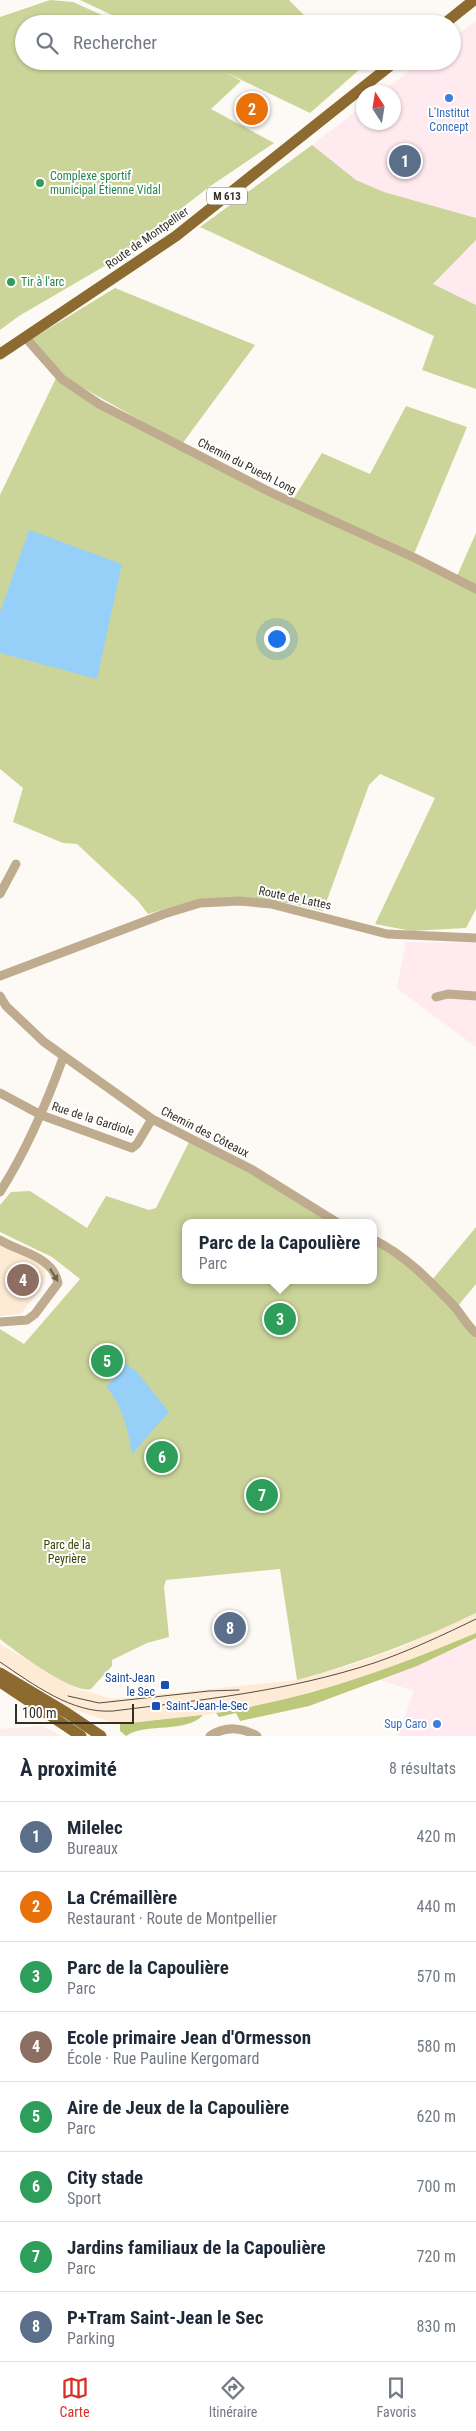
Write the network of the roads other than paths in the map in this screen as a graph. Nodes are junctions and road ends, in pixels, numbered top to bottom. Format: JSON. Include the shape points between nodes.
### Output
{"nodes":[{"id":1,"x":474,"y":1,"type":"edge"},
{"id":2,"x":456,"y":15,"type":"edge"},
{"id":3,"x":385,"y":70,"type":"edge"},
{"id":4,"x":25,"y":337,"type":"junction"},
{"id":5,"x":0,"y":354,"type":"edge"},
{"id":6,"x":476,"y":590,"type":"edge"},
{"id":7,"x":16,"y":864,"type":"dead end"},
{"id":8,"x":0,"y":894,"type":"edge"},
{"id":9,"x":476,"y":938,"type":"edge"},
{"id":10,"x":0,"y":976,"type":"edge"},
{"id":11,"x":0,"y":996,"type":"edge"},
{"id":12,"x":476,"y":996,"type":"edge"},
{"id":13,"x":436,"y":998,"type":"dead end"},
{"id":14,"x":63,"y":1058,"type":"junction"},
{"id":15,"x":0,"y":1093,"type":"edge"},
{"id":16,"x":41,"y":1115,"type":"junction"},
{"id":17,"x":152,"y":1119,"type":"junction"},
{"id":18,"x":0,"y":1192,"type":"edge"},
{"id":19,"x":332,"y":1219,"type":"edge"},
{"id":20,"x":0,"y":1240,"type":"edge"},
{"id":21,"x":377,"y":1242,"type":"edge"},
{"id":22,"x":0,"y":1322,"type":"edge"},
{"id":23,"x":476,"y":1333,"type":"edge"},
{"id":24,"x":0,"y":1673,"type":"edge"},
{"id":25,"x":0,"y":1682,"type":"edge"},
{"id":26,"x":81,"y":1731,"type":"edge"},
{"id":27,"x":101,"y":1736,"type":"edge"},
{"id":28,"x":210,"y":1736,"type":"edge"},
{"id":29,"x":257,"y":1736,"type":"edge"}],
"edges":[{"from":1,"to":2,"type":"main road"},
{"from":3,"to":4,"type":"main road","name":"Route de Montpellier","number":"M 613","via":[[176,236]]},
{"from":4,"to":5,"type":"main road","name":"Route de Montpellier","number":"M 613"},
{"from":4,"to":6,"type":"street","name":"Chemin du Puech Long","via":[[62,380],[99,404],[272,494],[415,558]]},
{"from":7,"to":8,"type":"street"},
{"from":9,"to":10,"type":"street","name":"Route de Lattes","via":[[387,934],[271,904],[240,901],[200,903]]},
{"from":11,"to":14,"type":"street","name":"Chemin des Côteaux","via":[[23,1023]]},
{"from":12,"to":13,"type":"street","via":[[448,994]]},
{"from":14,"to":16,"type":"street"},
{"from":14,"to":17,"type":"street","name":"Chemin des Côteaux"},
{"from":15,"to":16,"type":"street"},
{"from":16,"to":17,"type":"street","name":"Rue de la Gardiole","via":[[132,1148]]},
{"from":16,"to":18,"type":"street","via":[[19,1162]]},
{"from":17,"to":19,"type":"street","name":"Chemin des Côteaux","via":[[251,1169]]},
{"from":20,"to":22,"type":"street","one_way":true,"via":[[44,1262],[57,1276],[58,1283],[27,1320]]},
{"from":21,"to":23,"type":"street","via":[[421,1274]]},
{"from":24,"to":26,"type":"main road"},
{"from":25,"to":26,"type":"main road"},
{"from":26,"to":27,"type":"main road"},
{"from":28,"to":29,"type":"street","via":[[230,1729],[243,1729]]}]}
